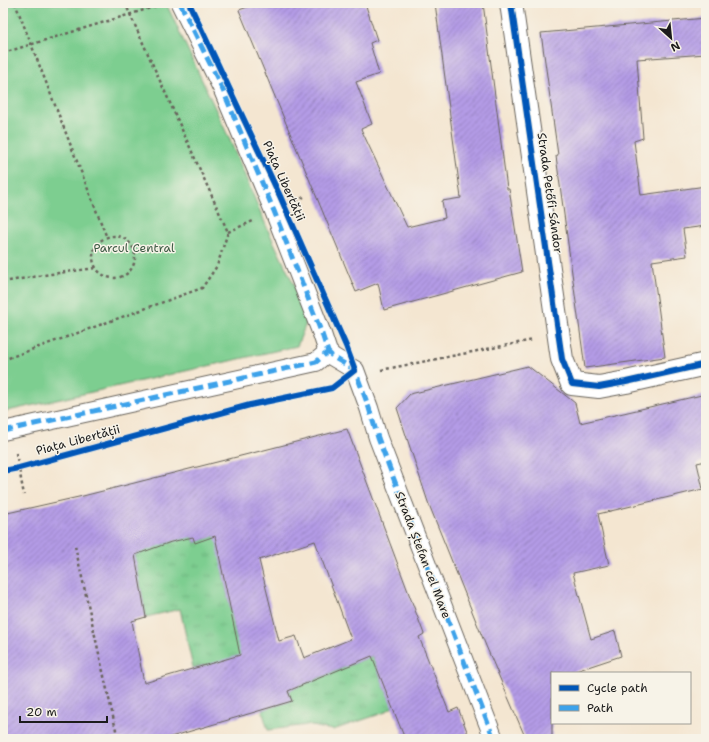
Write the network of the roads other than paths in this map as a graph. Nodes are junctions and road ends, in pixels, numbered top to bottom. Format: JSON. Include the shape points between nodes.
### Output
{"nodes":[{"id":1,"x":180,"y":3,"type":"edge"},
{"id":2,"x":511,"y":3,"type":"edge"},
{"id":3,"x":328,"y":352,"type":"junction"},
{"id":4,"x":706,"y":364,"type":"edge"},
{"id":5,"x":3,"y":432,"type":"edge"},
{"id":6,"x":494,"y":739,"type":"edge"}],
"edges":[{"from":1,"to":3,"type":"street","via":[[222,88],[271,203]]},
{"from":2,"to":4,"type":"street","name":"Strada Petőfi Sándor","via":[[562,359],[572,384],[599,386],[626,382]]},
{"from":3,"to":5,"type":"street","via":[[316,362]]},
{"from":3,"to":6,"type":"street","name":"Strada Ștefan cel Mare","via":[[355,370],[378,438]]}]}
